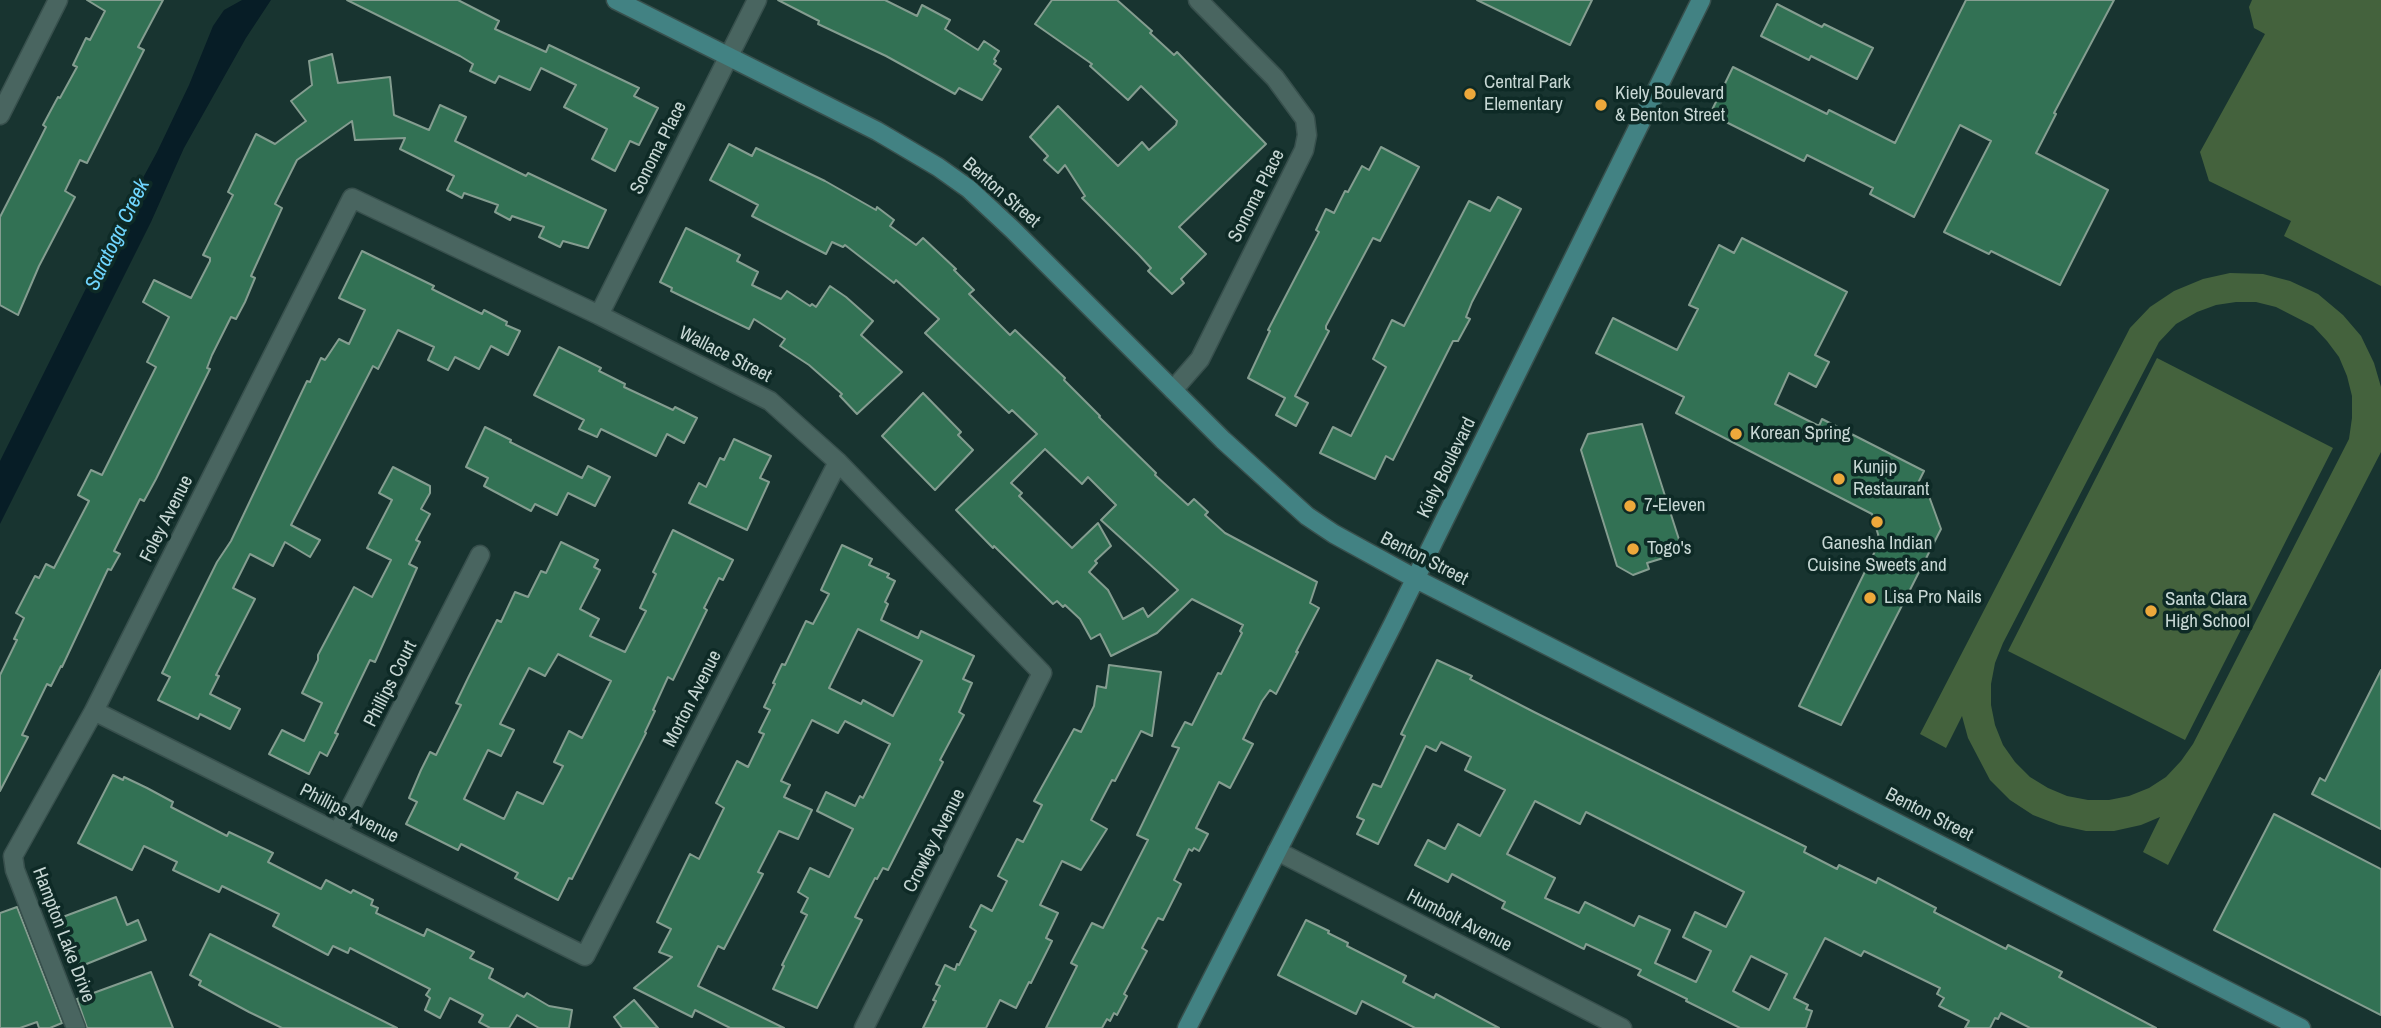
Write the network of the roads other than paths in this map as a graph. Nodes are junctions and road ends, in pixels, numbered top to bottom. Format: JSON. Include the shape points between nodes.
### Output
{"nodes":[{"id":1,"x":58,"y":0,"type":"edge"},
{"id":2,"x":616,"y":0,"type":"edge"},
{"id":3,"x":757,"y":0,"type":"edge"},
{"id":4,"x":1198,"y":0,"type":"edge"},
{"id":5,"x":1701,"y":0,"type":"edge"},
{"id":6,"x":729,"y":57,"type":"junction"},
{"id":7,"x":0,"y":115,"type":"edge"},
{"id":8,"x":352,"y":198,"type":"joint"},
{"id":9,"x":599,"y":315,"type":"junction"},
{"id":10,"x":1173,"y":390,"type":"junction"},
{"id":11,"x":838,"y":462,"type":"junction"},
{"id":12,"x":480,"y":555,"type":"dead end"},
{"id":13,"x":1416,"y":579,"type":"junction"},
{"id":14,"x":1042,"y":673,"type":"joint"},
{"id":15,"x":94,"y":711,"type":"junction"},
{"id":16,"x":338,"y":832,"type":"junction"},
{"id":17,"x":1277,"y":851,"type":"junction"},
{"id":18,"x":13,"y":856,"type":"joint"},
{"id":19,"x":585,"y":956,"type":"joint"},
{"id":20,"x":76,"y":1028,"type":"edge"},
{"id":21,"x":864,"y":1028,"type":"edge"},
{"id":22,"x":1187,"y":1028,"type":"edge"},
{"id":23,"x":1622,"y":1028,"type":"edge"},
{"id":24,"x":2301,"y":1028,"type":"edge"}],
"edges":[{"from":1,"to":7,"type":"street"},
{"from":2,"to":6,"type":"main road","name":"Benton Street"},
{"from":3,"to":6,"type":"street","name":"Sonoma Place"},
{"from":4,"to":10,"type":"street","name":"Sonoma Place","via":[[1275,78],[1305,119],[1307,135],[1304,150],[1200,359]]},
{"from":5,"to":13,"type":"main road","name":"Kiely Boulevard"},
{"from":6,"to":9,"type":"street","name":"Sonoma Place"},
{"from":6,"to":10,"type":"main road","name":"Benton Street","via":[[904,146],[969,189]]},
{"from":8,"to":9,"type":"street","name":"Wallace Street"},
{"from":8,"to":15,"type":"street","name":"Foley Avenue"},
{"from":9,"to":11,"type":"street","name":"Wallace Street","via":[[770,401]]},
{"from":10,"to":13,"type":"main road","name":"Benton Street","via":[[1307,516]]},
{"from":11,"to":14,"type":"street","name":"Wallace Street"},
{"from":11,"to":19,"type":"street","name":"Morton Avenue"},
{"from":12,"to":16,"type":"street","name":"Phillips Court"},
{"from":13,"to":17,"type":"main road","name":"Kiely Boulevard"},
{"from":13,"to":24,"type":"main road","name":"Benton Street"},
{"from":14,"to":21,"type":"street","name":"Crowley Avenue"},
{"from":15,"to":16,"type":"street","name":"Phillips Avenue"},
{"from":15,"to":18,"type":"street","name":"Foley Avenue"},
{"from":16,"to":19,"type":"street","name":"Phillips Avenue"},
{"from":17,"to":22,"type":"main road","name":"Kiely Boulevard"},
{"from":17,"to":23,"type":"street","name":"Humbolt Avenue"},
{"from":18,"to":20,"type":"street","name":"Hampton Lake Drive"}]}
